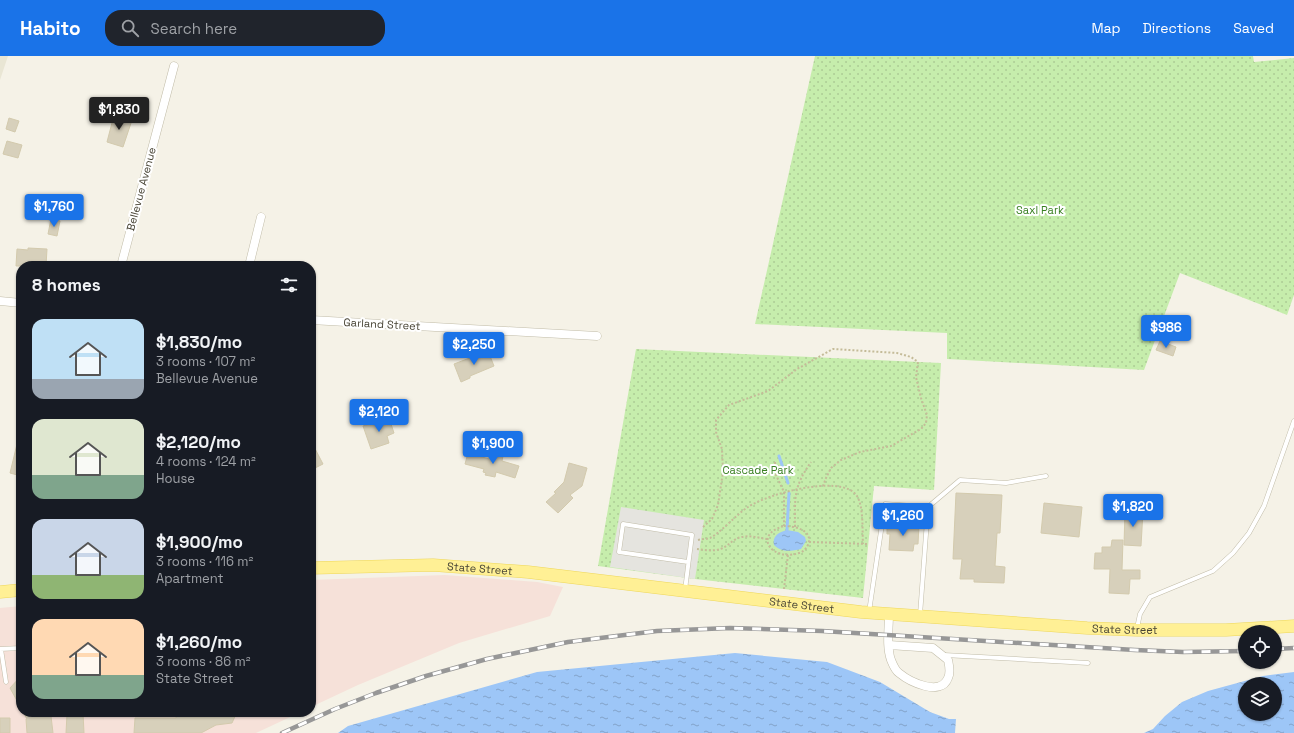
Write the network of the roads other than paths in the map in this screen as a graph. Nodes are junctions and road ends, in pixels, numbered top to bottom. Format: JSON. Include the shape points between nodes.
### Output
{"nodes":[{"id":1,"x":174,"y":66,"type":"dead end"},
{"id":2,"x":261,"y":217,"type":"dead end"},
{"id":3,"x":122,"y":261,"type":"edge"},
{"id":4,"x":250,"y":261,"type":"edge"},
{"id":5,"x":0,"y":301,"type":"edge"},
{"id":6,"x":16,"y":303,"type":"edge"},
{"id":7,"x":316,"y":320,"type":"edge"},
{"id":8,"x":597,"y":336,"type":"dead end"},
{"id":9,"x":1294,"y":422,"type":"edge"},
{"id":10,"x":1046,"y":476,"type":"dead end"},
{"id":11,"x":928,"y":507,"type":"junction"},
{"id":12,"x":688,"y":562,"type":"junction"},
{"id":13,"x":316,"y":568,"type":"edge"},
{"id":14,"x":16,"y":590,"type":"edge"},
{"id":15,"x":685,"y":591,"type":"junction"},
{"id":16,"x":0,"y":592,"type":"edge"},
{"id":17,"x":868,"y":612,"type":"junction"},
{"id":18,"x":889,"y":614,"type":"junction"},
{"id":19,"x":920,"y":616,"type":"junction"},
{"id":20,"x":1294,"y":626,"type":"edge"},
{"id":21,"x":1137,"y":630,"type":"junction"},
{"id":22,"x":889,"y":645,"type":"junction"},
{"id":23,"x":16,"y":648,"type":"edge"},
{"id":24,"x":0,"y":649,"type":"edge"},
{"id":25,"x":944,"y":655,"type":"junction"},
{"id":26,"x":1088,"y":663,"type":"dead end"},
{"id":27,"x":6,"y":682,"type":"dead end"}],
"edges":[{"from":1,"to":3,"type":"street","name":"Bellevue Avenue"},
{"from":2,"to":4,"type":"street"},
{"from":5,"to":6,"type":"street"},
{"from":7,"to":8,"type":"street","name":"Garland Street"},
{"from":9,"to":21,"type":"lane","via":[[1264,506],[1249,533],[1233,553],[1213,571],[1150,597],[1140,614]]},
{"from":10,"to":11,"type":"lane","via":[[1006,482],[960,480]]},
{"from":11,"to":17,"type":"lane","via":[[885,504]]},
{"from":11,"to":19,"type":"lane"},
{"from":12,"to":12,"type":"lane","via":[[619,552],[623,524],[692,535]]},
{"from":12,"to":15,"type":"lane"},
{"from":13,"to":15,"type":"main road","name":"State Street","via":[[433,565],[528,572]]},
{"from":14,"to":16,"type":"main road"},
{"from":15,"to":17,"type":"main road","name":"State Street"},
{"from":17,"to":18,"type":"main road","name":"State Street"},
{"from":18,"to":19,"type":"main road","name":"State Street"},
{"from":18,"to":22,"type":"street"},
{"from":19,"to":21,"type":"main road","name":"State Street"},
{"from":20,"to":21,"type":"main road","name":"State Street","via":[[1226,630]]},
{"from":22,"to":25,"type":"street","via":[[933,648]]},
{"from":22,"to":25,"type":"street","via":[[891,661],[898,673],[914,682],[936,688],[944,684],[948,678],[948,660]]},
{"from":23,"to":24,"type":"lane"},
{"from":24,"to":27,"type":"lane"},
{"from":25,"to":26,"type":"lane"}]}
